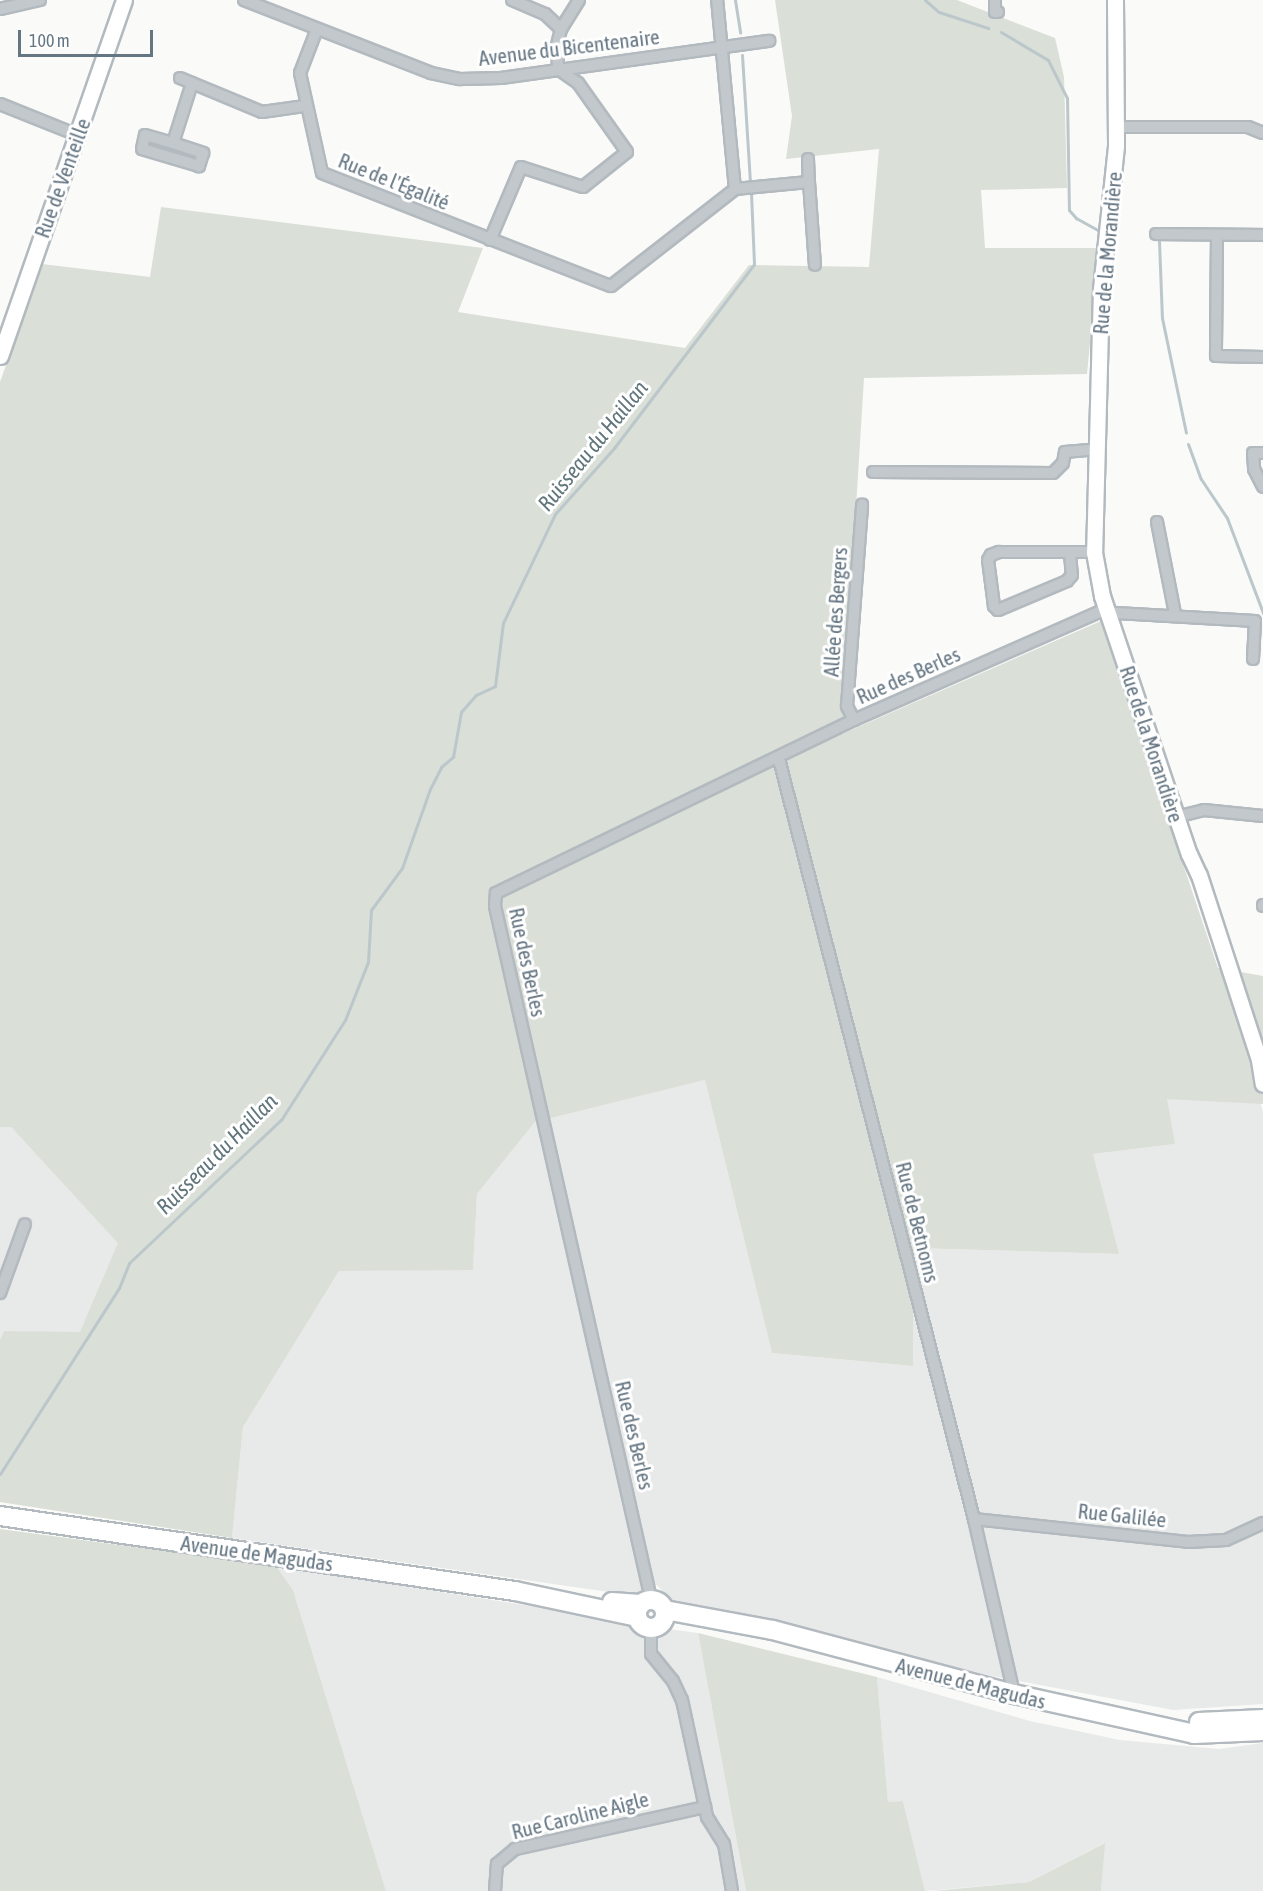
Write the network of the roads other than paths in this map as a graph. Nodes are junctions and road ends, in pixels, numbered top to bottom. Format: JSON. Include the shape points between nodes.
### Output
{"nodes":[{"id":1,"x":40,"y":0,"type":"edge"},
{"id":2,"x":124,"y":0,"type":"edge"},
{"id":3,"x":244,"y":0,"type":"edge"},
{"id":4,"x":512,"y":0,"type":"edge"},
{"id":5,"x":579,"y":0,"type":"edge"},
{"id":6,"x":717,"y":0,"type":"edge"},
{"id":7,"x":995,"y":0,"type":"edge"},
{"id":8,"x":1115,"y":0,"type":"edge"},
{"id":9,"x":269,"y":5,"type":"edge"},
{"id":10,"x":0,"y":9,"type":"edge"},
{"id":11,"x":998,"y":12,"type":"dead end"},
{"id":12,"x":317,"y":28,"type":"junction"},
{"id":13,"x":561,"y":29,"type":"junction"},
{"id":14,"x":769,"y":41,"type":"dead end"},
{"id":15,"x":721,"y":48,"type":"junction"},
{"id":16,"x":558,"y":69,"type":"junction"},
{"id":17,"x":180,"y":78,"type":"dead end"},
{"id":18,"x":192,"y":83,"type":"junction"},
{"id":19,"x":0,"y":104,"type":"edge"},
{"id":20,"x":304,"y":105,"type":"junction"},
{"id":21,"x":1115,"y":127,"type":"junction"},
{"id":22,"x":1263,"y":133,"type":"edge"},
{"id":23,"x":77,"y":135,"type":"junction"},
{"id":24,"x":173,"y":143,"type":"junction"},
{"id":25,"x":807,"y":159,"type":"dead end"},
{"id":26,"x":808,"y":182,"type":"junction"},
{"id":27,"x":735,"y":189,"type":"junction"},
{"id":28,"x":1156,"y":234,"type":"dead end"},
{"id":29,"x":1217,"y":235,"type":"junction"},
{"id":30,"x":1263,"y":235,"type":"edge"},
{"id":31,"x":490,"y":240,"type":"junction"},
{"id":32,"x":815,"y":265,"type":"dead end"},
{"id":33,"x":0,"y":356,"type":"edge"},
{"id":34,"x":1263,"y":357,"type":"edge"},
{"id":35,"x":1098,"y":450,"type":"junction"},
{"id":36,"x":1258,"y":453,"type":"edge"},
{"id":37,"x":873,"y":472,"type":"dead end"},
{"id":38,"x":1263,"y":487,"type":"edge"},
{"id":39,"x":862,"y":505,"type":"dead end"},
{"id":40,"x":1095,"y":507,"type":"junction"},
{"id":41,"x":1157,"y":522,"type":"dead end"},
{"id":42,"x":1094,"y":552,"type":"junction"},
{"id":43,"x":1070,"y":554,"type":"junction"},
{"id":44,"x":1112,"y":611,"type":"junction"},
{"id":45,"x":1175,"y":614,"type":"junction"},
{"id":46,"x":1252,"y":659,"type":"dead end"},
{"id":47,"x":854,"y":720,"type":"junction"},
{"id":48,"x":779,"y":759,"type":"junction"},
{"id":49,"x":1180,"y":816,"type":"junction"},
{"id":50,"x":1263,"y":816,"type":"edge"},
{"id":51,"x":1261,"y":1063,"type":"edge"},
{"id":52,"x":1263,"y":1084,"type":"edge"},
{"id":53,"x":25,"y":1224,"type":"dead end"},
{"id":54,"x":0,"y":1292,"type":"edge"},
{"id":55,"x":0,"y":1516,"type":"edge"},
{"id":56,"x":974,"y":1519,"type":"junction"},
{"id":57,"x":1263,"y":1523,"type":"edge"},
{"id":58,"x":651,"y":1613,"type":"junction"},
{"id":59,"x":1014,"y":1694,"type":"junction"},
{"id":60,"x":1263,"y":1719,"type":"edge"},
{"id":61,"x":1156,"y":1725,"type":"junction"},
{"id":62,"x":1263,"y":1731,"type":"edge"},
{"id":63,"x":705,"y":1807,"type":"junction"},
{"id":64,"x":495,"y":1891,"type":"edge"},
{"id":65,"x":732,"y":1891,"type":"edge"}],
"edges":[{"from":1,"to":10,"type":"street"},
{"from":2,"to":23,"type":"street","name":"Rue de Venteille"},
{"from":3,"to":9,"type":"street","name":"Avenue du Bicentenaire"},
{"from":4,"to":13,"type":"street","via":[[545,14]]},
{"from":5,"to":13,"type":"street"},
{"from":6,"to":15,"type":"street"},
{"from":7,"to":11,"type":"street"},
{"from":8,"to":21,"type":"street","name":"Rue de la Morandière"},
{"from":9,"to":12,"type":"street","name":"Avenue du Bicentenaire"},
{"from":12,"to":16,"type":"street","name":"Avenue du Bicentenaire","via":[[431,73],[460,79]]},
{"from":12,"to":20,"type":"street","name":"Rue de l'Égalité","via":[[300,73]]},
{"from":13,"to":16,"type":"street"},
{"from":14,"to":15,"type":"street","name":"Avenue du Bicentenaire"},
{"from":15,"to":16,"type":"street","name":"Avenue du Bicentenaire"},
{"from":15,"to":27,"type":"street"},
{"from":16,"to":31,"type":"street","via":[[578,83],[627,152],[583,187],[521,167]]},
{"from":17,"to":18,"type":"street"},
{"from":18,"to":20,"type":"street","via":[[262,112]]},
{"from":18,"to":24,"type":"street"},
{"from":19,"to":23,"type":"street"},
{"from":20,"to":31,"type":"street","name":"Rue de l'Égalité","via":[[322,173]]},
{"from":21,"to":22,"type":"street","via":[[1248,127]]},
{"from":21,"to":35,"type":"street","name":"Rue de la Morandière","via":[[1101,289]]},
{"from":23,"to":33,"type":"street","name":"Rue de Venteille"},
{"from":24,"to":24,"type":"street","via":[[145,135],[142,149],[199,166],[203,153]]},
{"from":25,"to":26,"type":"street"},
{"from":26,"to":27,"type":"street"},
{"from":26,"to":32,"type":"street"},
{"from":27,"to":31,"type":"street","via":[[611,285]]},
{"from":28,"to":29,"type":"street"},
{"from":29,"to":30,"type":"street"},
{"from":29,"to":34,"type":"street","via":[[1216,356]]},
{"from":35,"to":37,"type":"street","via":[[1065,452],[1063,463],[1053,473]]},
{"from":35,"to":40,"type":"street","name":"Rue de la Morandière"},
{"from":36,"to":38,"type":"street","via":[[1254,469]]},
{"from":39,"to":47,"type":"street","name":"Allée des Bergers","via":[[848,706]]},
{"from":40,"to":42,"type":"street","name":"Rue de la Morandière"},
{"from":40,"to":44,"type":"street","name":"Rue de la Morandière"},
{"from":41,"to":45,"type":"street"},
{"from":42,"to":43,"type":"street"},
{"from":42,"to":44,"type":"street","name":"Rue de la Morandière"},
{"from":43,"to":43,"type":"street","via":[[1072,575],[1067,581],[998,609],[994,606],[988,560],[992,555]]},
{"from":44,"to":45,"type":"street","name":"Rue des Berles"},
{"from":44,"to":47,"type":"street","name":"Rue des Berles","via":[[1071,622]]},
{"from":44,"to":49,"type":"street","name":"Rue de la Morandière"},
{"from":45,"to":46,"type":"street","name":"Rue des Berles","via":[[1255,621]]},
{"from":47,"to":48,"type":"street","name":"Rue des Berles"},
{"from":48,"to":56,"type":"street","name":"Rue de Betnoms","via":[[946,1422]]},
{"from":48,"to":58,"type":"street","name":"Rue des Berles","via":[[496,893],[495,906]]},
{"from":49,"to":50,"type":"street","via":[[1204,810]]},
{"from":49,"to":51,"type":"street","name":"Rue de la Morandière"},
{"from":51,"to":52,"type":"street","name":"Rue de la Morandière"},
{"from":53,"to":54,"type":"street"},
{"from":55,"to":58,"type":"main road","name":"Avenue de Magudas"},
{"from":56,"to":57,"type":"street","name":"Rue Galilée","via":[[1188,1542],[1226,1540]]},
{"from":56,"to":59,"type":"street","name":"Rue de Betnoms"},
{"from":58,"to":59,"type":"main road","name":"Avenue de Magudas","via":[[788,1636]]},
{"from":58,"to":63,"type":"street","via":[[651,1654],[673,1681],[682,1700]]},
{"from":59,"to":61,"type":"main road","name":"Avenue de Magudas"},
{"from":60,"to":61,"type":"main road","name":"Avenue de Magudas"},
{"from":61,"to":62,"type":"main road","name":"Avenue de Magudas","via":[[1194,1734]]},
{"from":63,"to":64,"type":"street","name":"Rue Caroline Aigle","via":[[515,1848],[497,1864]]},
{"from":63,"to":65,"type":"street","via":[[724,1844]]}]}
